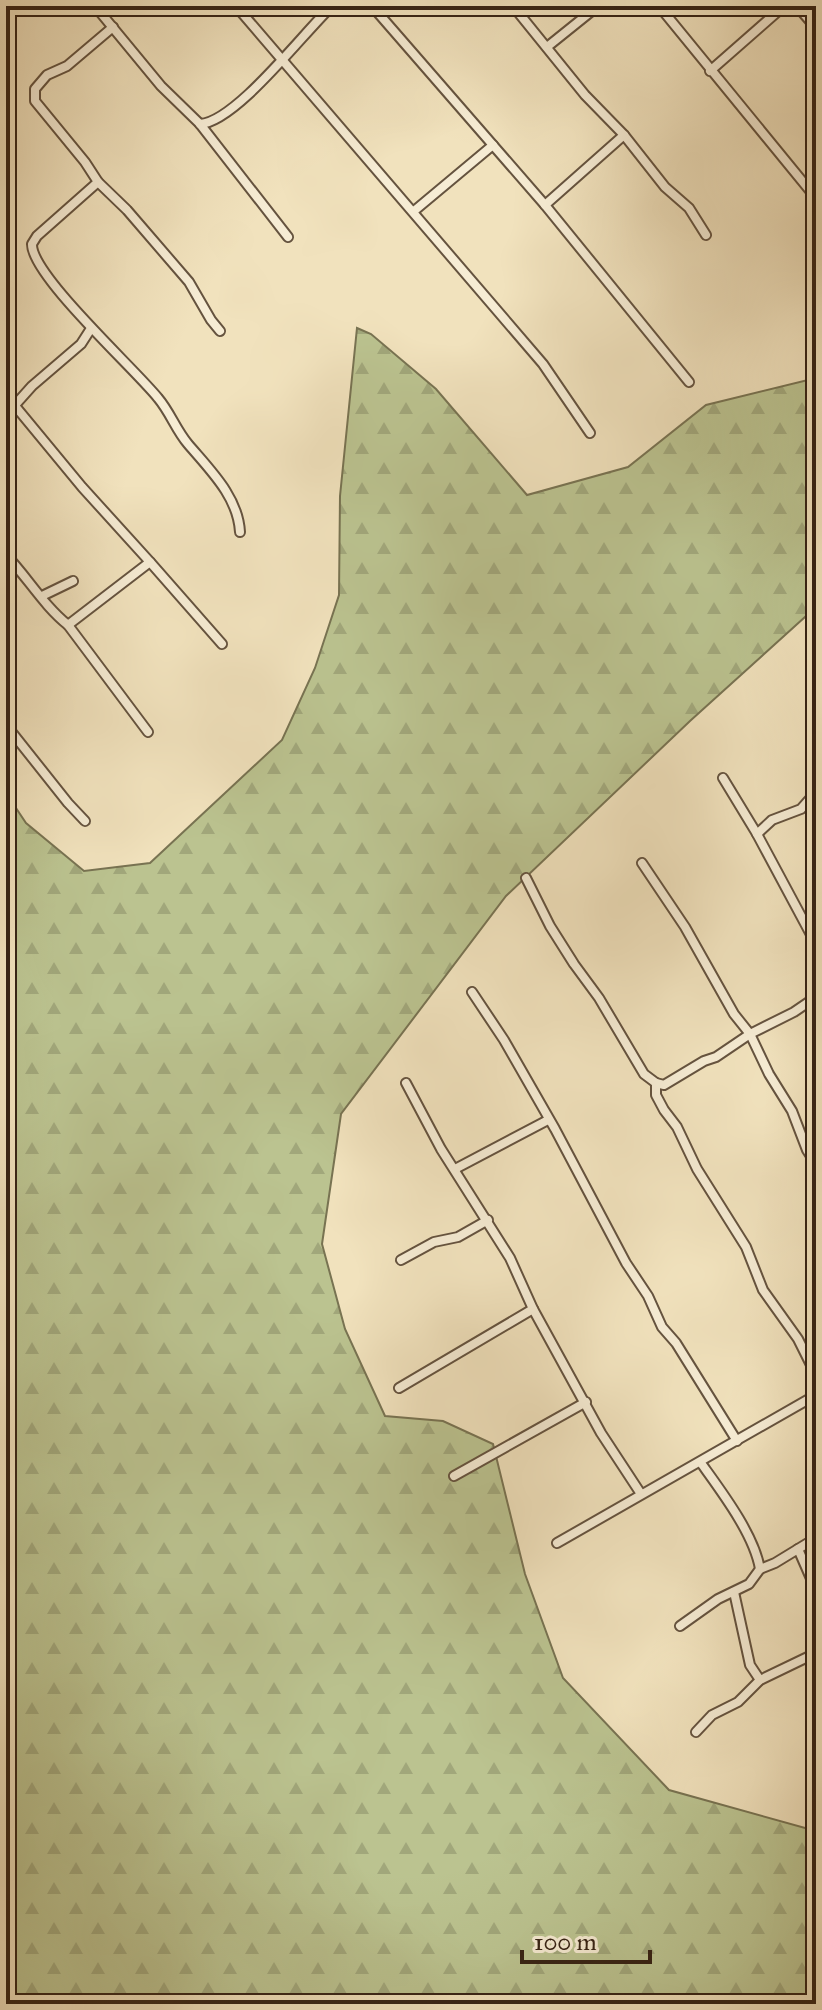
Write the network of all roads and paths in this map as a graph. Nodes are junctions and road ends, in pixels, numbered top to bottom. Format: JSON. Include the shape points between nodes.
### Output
{"nodes":[{"id":1,"x":95,"y":6,"type":"edge"},
{"id":2,"x":236,"y":6,"type":"edge"},
{"id":3,"x":332,"y":6,"type":"edge"},
{"id":4,"x":372,"y":6,"type":"edge"},
{"id":5,"x":513,"y":6,"type":"edge"},
{"id":6,"x":598,"y":6,"type":"edge"},
{"id":7,"x":659,"y":6,"type":"edge"},
{"id":8,"x":784,"y":6,"type":"edge"},
{"id":9,"x":797,"y":6,"type":"edge"},
{"id":10,"x":113,"y":27,"type":"junction"},
{"id":11,"x":816,"y":28,"type":"edge"},
{"id":12,"x":547,"y":47,"type":"junction"},
{"id":13,"x":283,"y":60,"type":"junction"},
{"id":14,"x":710,"y":71,"type":"junction"},
{"id":15,"x":200,"y":124,"type":"junction"},
{"id":16,"x":624,"y":135,"type":"junction"},
{"id":17,"x":493,"y":145,"type":"junction"},
{"id":18,"x":98,"y":182,"type":"junction"},
{"id":19,"x":816,"y":198,"type":"edge"},
{"id":20,"x":545,"y":205,"type":"junction"},
{"id":21,"x":414,"y":211,"type":"junction"},
{"id":22,"x":706,"y":235,"type":"dead end"},
{"id":23,"x":288,"y":237,"type":"dead end"},
{"id":24,"x":90,"y":330,"type":"junction"},
{"id":25,"x":220,"y":331,"type":"dead end"},
{"id":26,"x":689,"y":382,"type":"dead end"},
{"id":27,"x":6,"y":395,"type":"edge"},
{"id":28,"x":15,"y":405,"type":"junction"},
{"id":29,"x":590,"y":433,"type":"dead end"},
{"id":30,"x":240,"y":532,"type":"dead end"},
{"id":31,"x":6,"y":555,"type":"edge"},
{"id":32,"x":150,"y":562,"type":"junction"},
{"id":33,"x":73,"y":581,"type":"dead end"},
{"id":34,"x":42,"y":596,"type":"junction"},
{"id":35,"x":68,"y":625,"type":"junction"},
{"id":36,"x":222,"y":644,"type":"dead end"},
{"id":37,"x":6,"y":725,"type":"edge"},
{"id":38,"x":148,"y":732,"type":"dead end"},
{"id":39,"x":723,"y":778,"type":"dead end"},
{"id":40,"x":816,"y":792,"type":"edge"},
{"id":41,"x":85,"y":821,"type":"dead end"},
{"id":42,"x":757,"y":834,"type":"junction"},
{"id":43,"x":642,"y":863,"type":"dead end"},
{"id":44,"x":526,"y":878,"type":"dead end"},
{"id":45,"x":816,"y":944,"type":"edge"},
{"id":46,"x":472,"y":992,"type":"dead end"},
{"id":47,"x":816,"y":997,"type":"edge"},
{"id":48,"x":750,"y":1034,"type":"junction"},
{"id":49,"x":406,"y":1083,"type":"dead end"},
{"id":50,"x":656,"y":1083,"type":"junction"},
{"id":51,"x":548,"y":1120,"type":"junction"},
{"id":52,"x":816,"y":1164,"type":"edge"},
{"id":53,"x":455,"y":1169,"type":"junction"},
{"id":54,"x":488,"y":1220,"type":"junction"},
{"id":55,"x":401,"y":1260,"type":"dead end"},
{"id":56,"x":533,"y":1309,"type":"junction"},
{"id":57,"x":816,"y":1375,"type":"edge"},
{"id":58,"x":399,"y":1388,"type":"dead end"},
{"id":59,"x":816,"y":1395,"type":"edge"},
{"id":60,"x":586,"y":1402,"type":"junction"},
{"id":61,"x":737,"y":1441,"type":"junction"},
{"id":62,"x":701,"y":1463,"type":"junction"},
{"id":63,"x":454,"y":1476,"type":"dead end"},
{"id":64,"x":641,"y":1494,"type":"junction"},
{"id":65,"x":816,"y":1538,"type":"edge"},
{"id":66,"x":557,"y":1543,"type":"dead end"},
{"id":67,"x":798,"y":1549,"type":"junction"},
{"id":68,"x":760,"y":1569,"type":"junction"},
{"id":69,"x":816,"y":1590,"type":"edge"},
{"id":70,"x":734,"y":1592,"type":"junction"},
{"id":71,"x":680,"y":1626,"type":"dead end"},
{"id":72,"x":816,"y":1653,"type":"edge"},
{"id":73,"x":760,"y":1680,"type":"junction"},
{"id":74,"x":696,"y":1732,"type":"dead end"}],
"edges":[{"from":1,"to":10,"type":"street"},
{"from":2,"to":13,"type":"street"},
{"from":3,"to":13,"type":"street"},
{"from":4,"to":17,"type":"street"},
{"from":5,"to":12,"type":"street"},
{"from":6,"to":12,"type":"street"},
{"from":7,"to":14,"type":"street"},
{"from":8,"to":14,"type":"street"},
{"from":9,"to":11,"type":"street"},
{"from":10,"to":15,"type":"street"},
{"from":10,"to":18,"type":"street","via":[[67,66],[47,75],[33,95]]},
{"from":12,"to":16,"type":"street"},
{"from":13,"to":15,"type":"street","via":[[220,118]]},
{"from":13,"to":21,"type":"street"},
{"from":14,"to":19,"type":"street"},
{"from":15,"to":23,"type":"street"},
{"from":16,"to":20,"type":"street"},
{"from":16,"to":22,"type":"street"},
{"from":17,"to":20,"type":"street"},
{"from":17,"to":21,"type":"street"},
{"from":18,"to":24,"type":"street","via":[[32,244]]},
{"from":18,"to":25,"type":"street","via":[[189,282]]},
{"from":20,"to":26,"type":"street"},
{"from":21,"to":29,"type":"street","via":[[543,364]]},
{"from":24,"to":28,"type":"street"},
{"from":24,"to":30,"type":"street","via":[[160,400],[236,506]]},
{"from":27,"to":28,"type":"street"},
{"from":28,"to":32,"type":"street"},
{"from":31,"to":34,"type":"street"},
{"from":32,"to":35,"type":"street"},
{"from":32,"to":36,"type":"street"},
{"from":33,"to":34,"type":"street"},
{"from":34,"to":35,"type":"street"},
{"from":35,"to":38,"type":"street"},
{"from":37,"to":41,"type":"street"},
{"from":39,"to":42,"type":"street"},
{"from":40,"to":42,"type":"street","via":[[801,809],[772,820]]},
{"from":42,"to":45,"type":"street"},
{"from":43,"to":48,"type":"street"},
{"from":44,"to":50,"type":"street","via":[[574,964],[644,1074]]},
{"from":46,"to":51,"type":"street"},
{"from":47,"to":48,"type":"street"},
{"from":48,"to":50,"type":"street","via":[[664,1085]]},
{"from":48,"to":52,"type":"street"},
{"from":49,"to":53,"type":"street"},
{"from":50,"to":57,"type":"street","via":[[664,1110]]},
{"from":51,"to":53,"type":"street"},
{"from":51,"to":61,"type":"street","via":[[662,1327]]},
{"from":53,"to":54,"type":"street"},
{"from":54,"to":55,"type":"street"},
{"from":54,"to":56,"type":"street"},
{"from":56,"to":58,"type":"street"},
{"from":56,"to":60,"type":"street"},
{"from":59,"to":61,"type":"street"},
{"from":60,"to":63,"type":"street"},
{"from":60,"to":64,"type":"street"},
{"from":61,"to":62,"type":"street"},
{"from":62,"to":64,"type":"street"},
{"from":62,"to":68,"type":"street","via":[[731,1508]]},
{"from":64,"to":66,"type":"street"},
{"from":65,"to":67,"type":"street"},
{"from":67,"to":68,"type":"street"},
{"from":67,"to":69,"type":"street"},
{"from":68,"to":70,"type":"street"},
{"from":70,"to":71,"type":"street"},
{"from":70,"to":73,"type":"street","via":[[750,1665]]},
{"from":72,"to":73,"type":"street"},
{"from":73,"to":74,"type":"street"}]}
